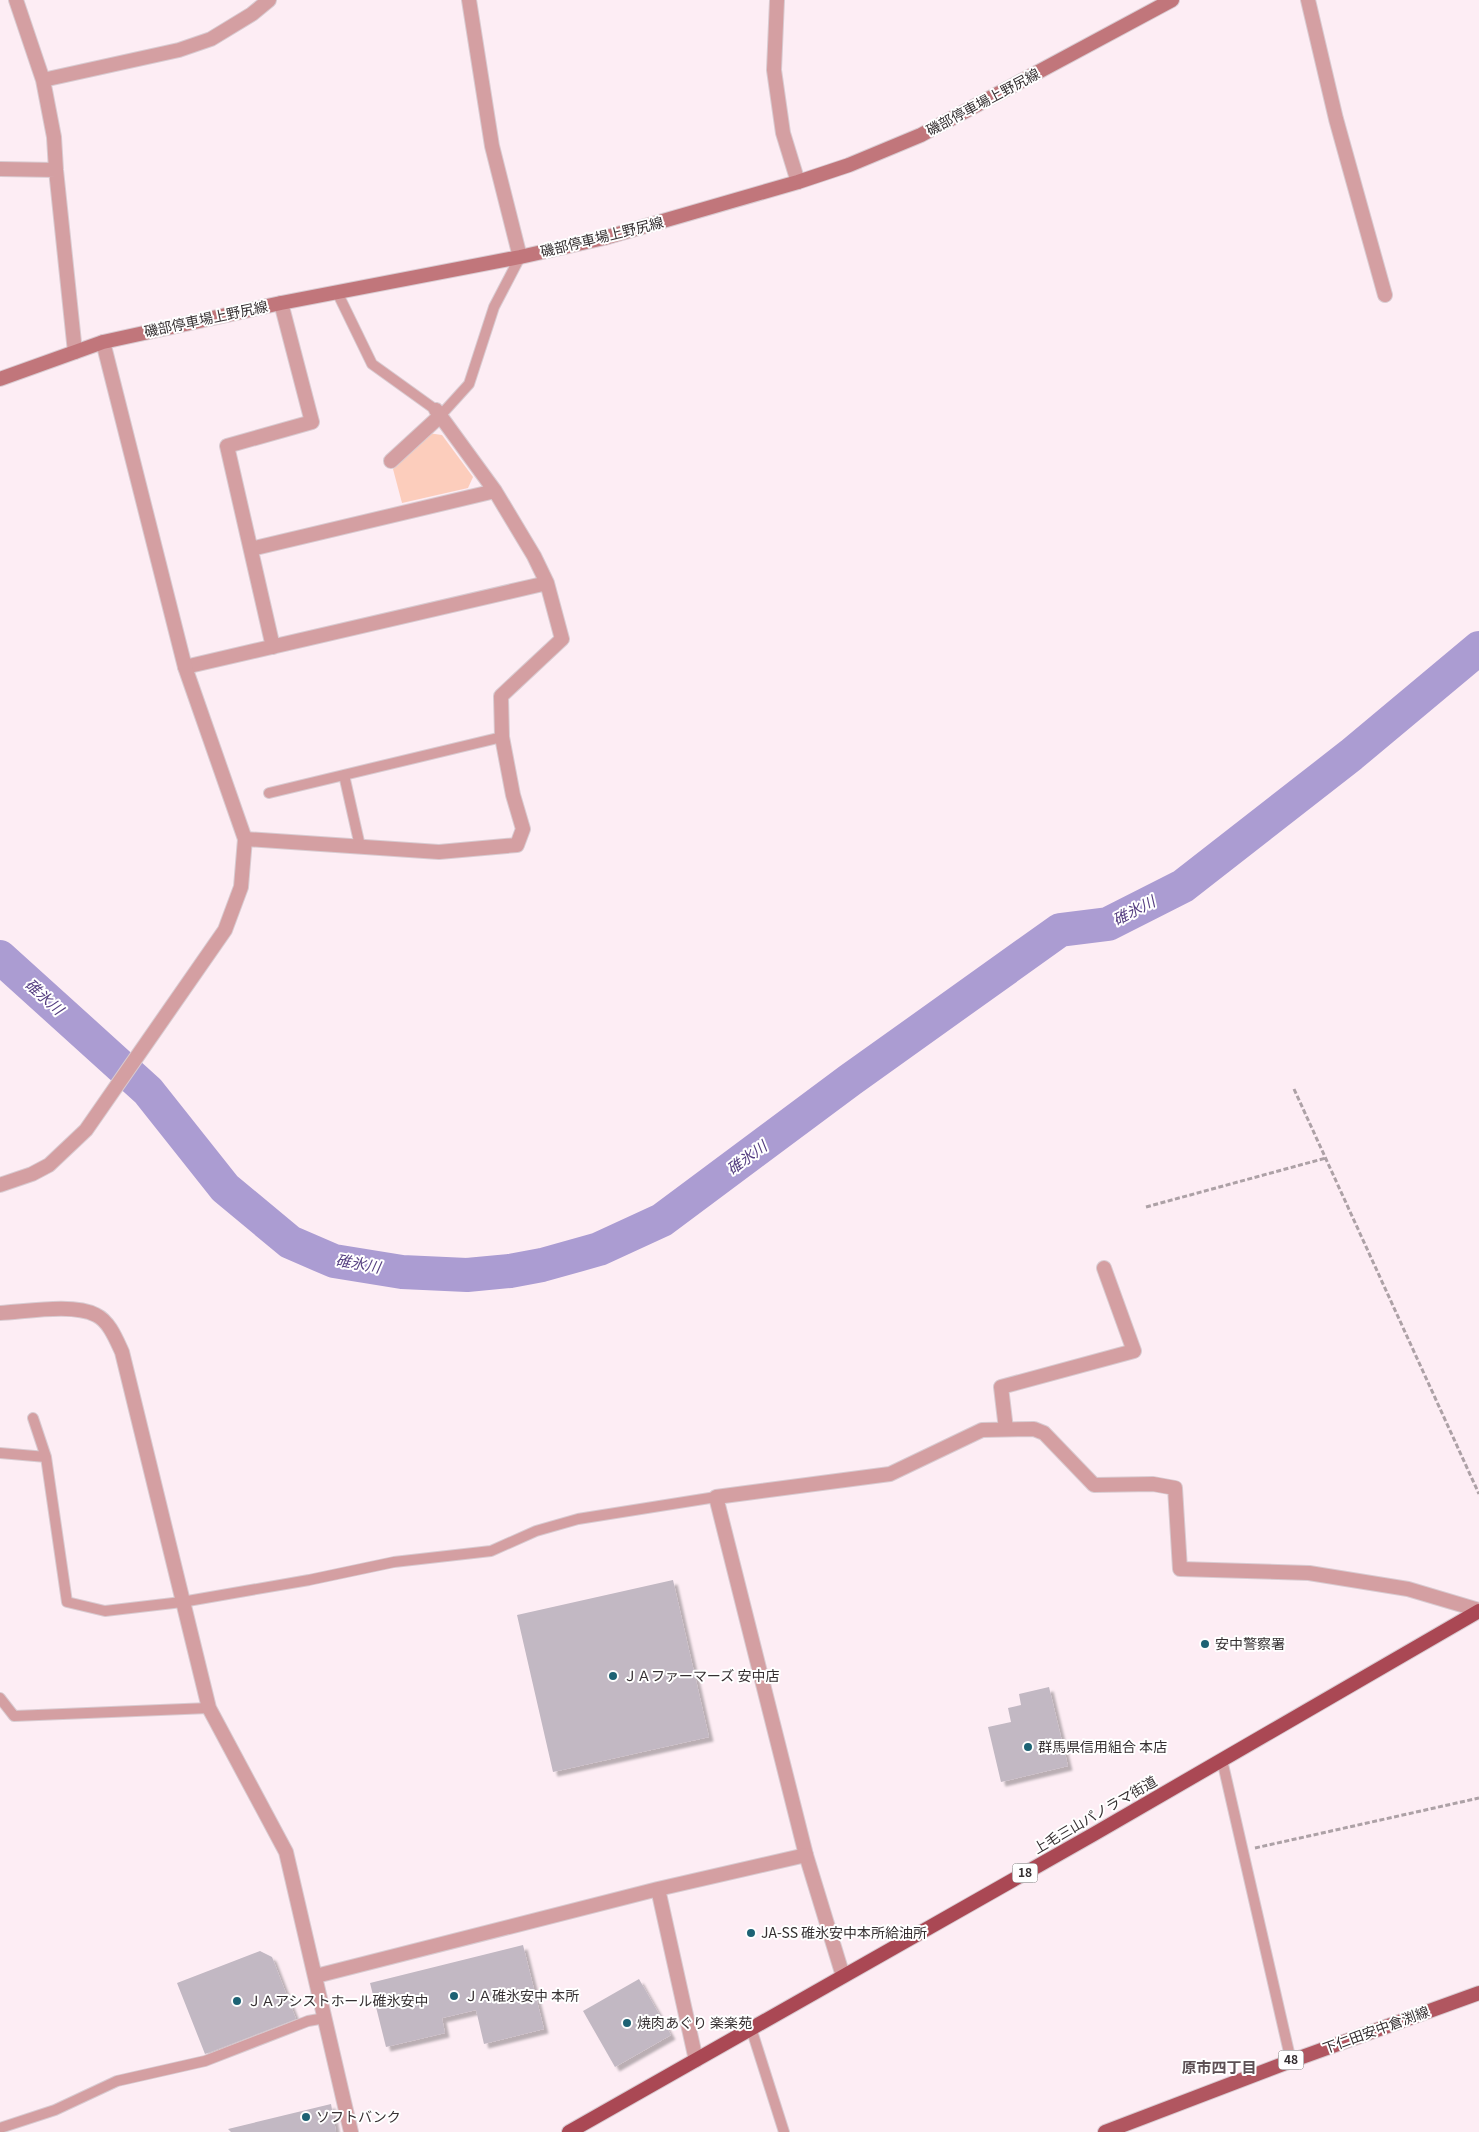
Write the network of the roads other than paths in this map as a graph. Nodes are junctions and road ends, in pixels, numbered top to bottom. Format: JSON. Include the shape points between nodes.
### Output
{"nodes":[{"id":1,"x":16,"y":0,"type":"edge"},
{"id":2,"x":269,"y":0,"type":"edge"},
{"id":3,"x":469,"y":0,"type":"edge"},
{"id":4,"x":777,"y":0,"type":"edge"},
{"id":5,"x":1172,"y":0,"type":"edge"},
{"id":6,"x":1308,"y":0,"type":"edge"},
{"id":7,"x":44,"y":80,"type":"junction"},
{"id":8,"x":0,"y":169,"type":"edge"},
{"id":9,"x":56,"y":170,"type":"junction"},
{"id":10,"x":798,"y":182,"type":"junction"},
{"id":11,"x":520,"y":257,"type":"junction"},
{"id":12,"x":336,"y":292,"type":"junction"},
{"id":13,"x":1386,"y":295,"type":"dead end"},
{"id":14,"x":281,"y":304,"type":"junction"},
{"id":15,"x":104,"y":342,"type":"junction"},
{"id":16,"x":74,"y":352,"type":"junction"},
{"id":17,"x":0,"y":379,"type":"edge"},
{"id":18,"x":438,"y":413,"type":"junction"},
{"id":19,"x":391,"y":461,"type":"dead end"},
{"id":20,"x":495,"y":491,"type":"junction"},
{"id":21,"x":251,"y":549,"type":"junction"},
{"id":22,"x":547,"y":583,"type":"junction"},
{"id":23,"x":273,"y":646,"type":"junction"},
{"id":24,"x":185,"y":667,"type":"junction"},
{"id":25,"x":502,"y":737,"type":"junction"},
{"id":26,"x":344,"y":775,"type":"junction"},
{"id":27,"x":269,"y":793,"type":"dead end"},
{"id":28,"x":245,"y":839,"type":"junction"},
{"id":29,"x":360,"y":846,"type":"junction"},
{"id":30,"x":0,"y":1185,"type":"edge"},
{"id":31,"x":1104,"y":1268,"type":"dead end"},
{"id":32,"x":0,"y":1313,"type":"edge"},
{"id":33,"x":33,"y":1418,"type":"dead end"},
{"id":34,"x":1006,"y":1429,"type":"junction"},
{"id":35,"x":0,"y":1453,"type":"edge"},
{"id":36,"x":46,"y":1457,"type":"junction"},
{"id":37,"x":716,"y":1496,"type":"junction"},
{"id":38,"x":182,"y":1602,"type":"junction"},
{"id":39,"x":1479,"y":1611,"type":"edge"},
{"id":40,"x":0,"y":1698,"type":"edge"},
{"id":41,"x":209,"y":1708,"type":"junction"},
{"id":42,"x":1222,"y":1760,"type":"junction"},
{"id":43,"x":806,"y":1855,"type":"junction"},
{"id":44,"x":658,"y":1889,"type":"junction"},
{"id":45,"x":316,"y":1976,"type":"junction"},
{"id":46,"x":843,"y":1976,"type":"junction"},
{"id":47,"x":1479,"y":1993,"type":"edge"},
{"id":48,"x":325,"y":2018,"type":"junction"},
{"id":49,"x":751,"y":2028,"type":"junction"},
{"id":50,"x":696,"y":2060,"type":"junction"},
{"id":51,"x":1291,"y":2061,"type":"junction"},
{"id":52,"x":0,"y":2128,"type":"edge"},
{"id":53,"x":351,"y":2132,"type":"edge"},
{"id":54,"x":569,"y":2132,"type":"edge"},
{"id":55,"x":784,"y":2132,"type":"edge"},
{"id":56,"x":1105,"y":2132,"type":"edge"}],
"edges":[{"from":1,"to":7,"type":"street"},
{"from":2,"to":7,"type":"street","via":[[211,39],[179,50]]},
{"from":3,"to":11,"type":"street","via":[[492,146]]},
{"from":4,"to":10,"type":"street","via":[[774,70],[783,133]]},
{"from":5,"to":10,"type":"main road","name":"磯部停車場上野尻線","via":[[921,135],[849,166]]},
{"from":6,"to":13,"type":"street","via":[[1336,119]]},
{"from":7,"to":9,"type":"street"},
{"from":8,"to":9,"type":"street"},
{"from":9,"to":16,"type":"street"},
{"from":10,"to":11,"type":"main road","name":"磯部停車場上野尻線","via":[[604,238]]},
{"from":11,"to":12,"type":"main road","name":"磯部停車場上野尻線"},
{"from":11,"to":18,"type":"lane","via":[[494,307],[469,384]]},
{"from":12,"to":14,"type":"main road","name":"磯部停車場上野尻線"},
{"from":12,"to":18,"type":"lane","via":[[372,364]]},
{"from":14,"to":15,"type":"main road","name":"磯部停車場上野尻線"},
{"from":14,"to":21,"type":"street","via":[[312,422],[228,446]]},
{"from":15,"to":16,"type":"main road","name":"磯部停車場上野尻線"},
{"from":15,"to":24,"type":"street"},
{"from":16,"to":17,"type":"main road","name":"磯部停車場上野尻線"},
{"from":18,"to":19,"type":"street"},
{"from":18,"to":20,"type":"street"},
{"from":20,"to":21,"type":"street"},
{"from":20,"to":22,"type":"street"},
{"from":21,"to":23,"type":"street"},
{"from":22,"to":23,"type":"street"},
{"from":22,"to":25,"type":"street","via":[[562,639],[501,696]]},
{"from":23,"to":24,"type":"street"},
{"from":24,"to":28,"type":"street"},
{"from":25,"to":26,"type":"lane"},
{"from":25,"to":29,"type":"street","via":[[523,829],[517,844],[439,852]]},
{"from":26,"to":27,"type":"lane"},
{"from":26,"to":29,"type":"lane"},
{"from":28,"to":29,"type":"street"},
{"from":28,"to":30,"type":"street","via":[[241,888],[225,930],[86,1130],[49,1165]]},
{"from":31,"to":34,"type":"street","via":[[1134,1351],[1001,1387]]},
{"from":32,"to":38,"type":"street","via":[[64,1308],[96,1315],[113,1332],[122,1352]]},
{"from":33,"to":36,"type":"lane"},
{"from":34,"to":37,"type":"street","via":[[982,1430],[890,1474]]},
{"from":34,"to":39,"type":"street","via":[[1034,1429],[1044,1433],[1094,1485],[1154,1484],[1175,1488],[1180,1569],[1310,1573],[1408,1589]]},
{"from":35,"to":36,"type":"lane"},
{"from":36,"to":38,"type":"lane","via":[[67,1602],[105,1610]]},
{"from":37,"to":38,"type":"lane","via":[[578,1519],[536,1531],[491,1551],[394,1562]]},
{"from":37,"to":43,"type":"street"},
{"from":38,"to":41,"type":"street"},
{"from":39,"to":42,"type":"highway","name":"上毛三山パノラマ街道","number":"18"},
{"from":40,"to":41,"type":"lane","via":[[14,1716]]},
{"from":41,"to":45,"type":"street","via":[[286,1852]]},
{"from":42,"to":46,"type":"highway","name":"上毛三山パノラマ街道","number":"18"},
{"from":42,"to":51,"type":"lane"},
{"from":43,"to":44,"type":"street"},
{"from":43,"to":46,"type":"street"},
{"from":44,"to":45,"type":"street"},
{"from":44,"to":50,"type":"street"},
{"from":45,"to":48,"type":"street"},
{"from":46,"to":49,"type":"highway","name":"上毛三山パノラマ街道","number":"18"},
{"from":47,"to":51,"type":"main road","name":"下仁田安中倉渕線","number":"48"},
{"from":48,"to":52,"type":"lane","via":[[308,2021],[205,2061],[118,2081],[55,2110]]},
{"from":48,"to":53,"type":"street"},
{"from":49,"to":50,"type":"highway","name":"上毛三山パノラマ街道","number":"18"},
{"from":49,"to":55,"type":"lane"},
{"from":50,"to":54,"type":"highway","name":"上毛三山パノラマ街道","number":"18"},
{"from":51,"to":56,"type":"main road","name":"下仁田安中倉渕線","number":"48"}]}
